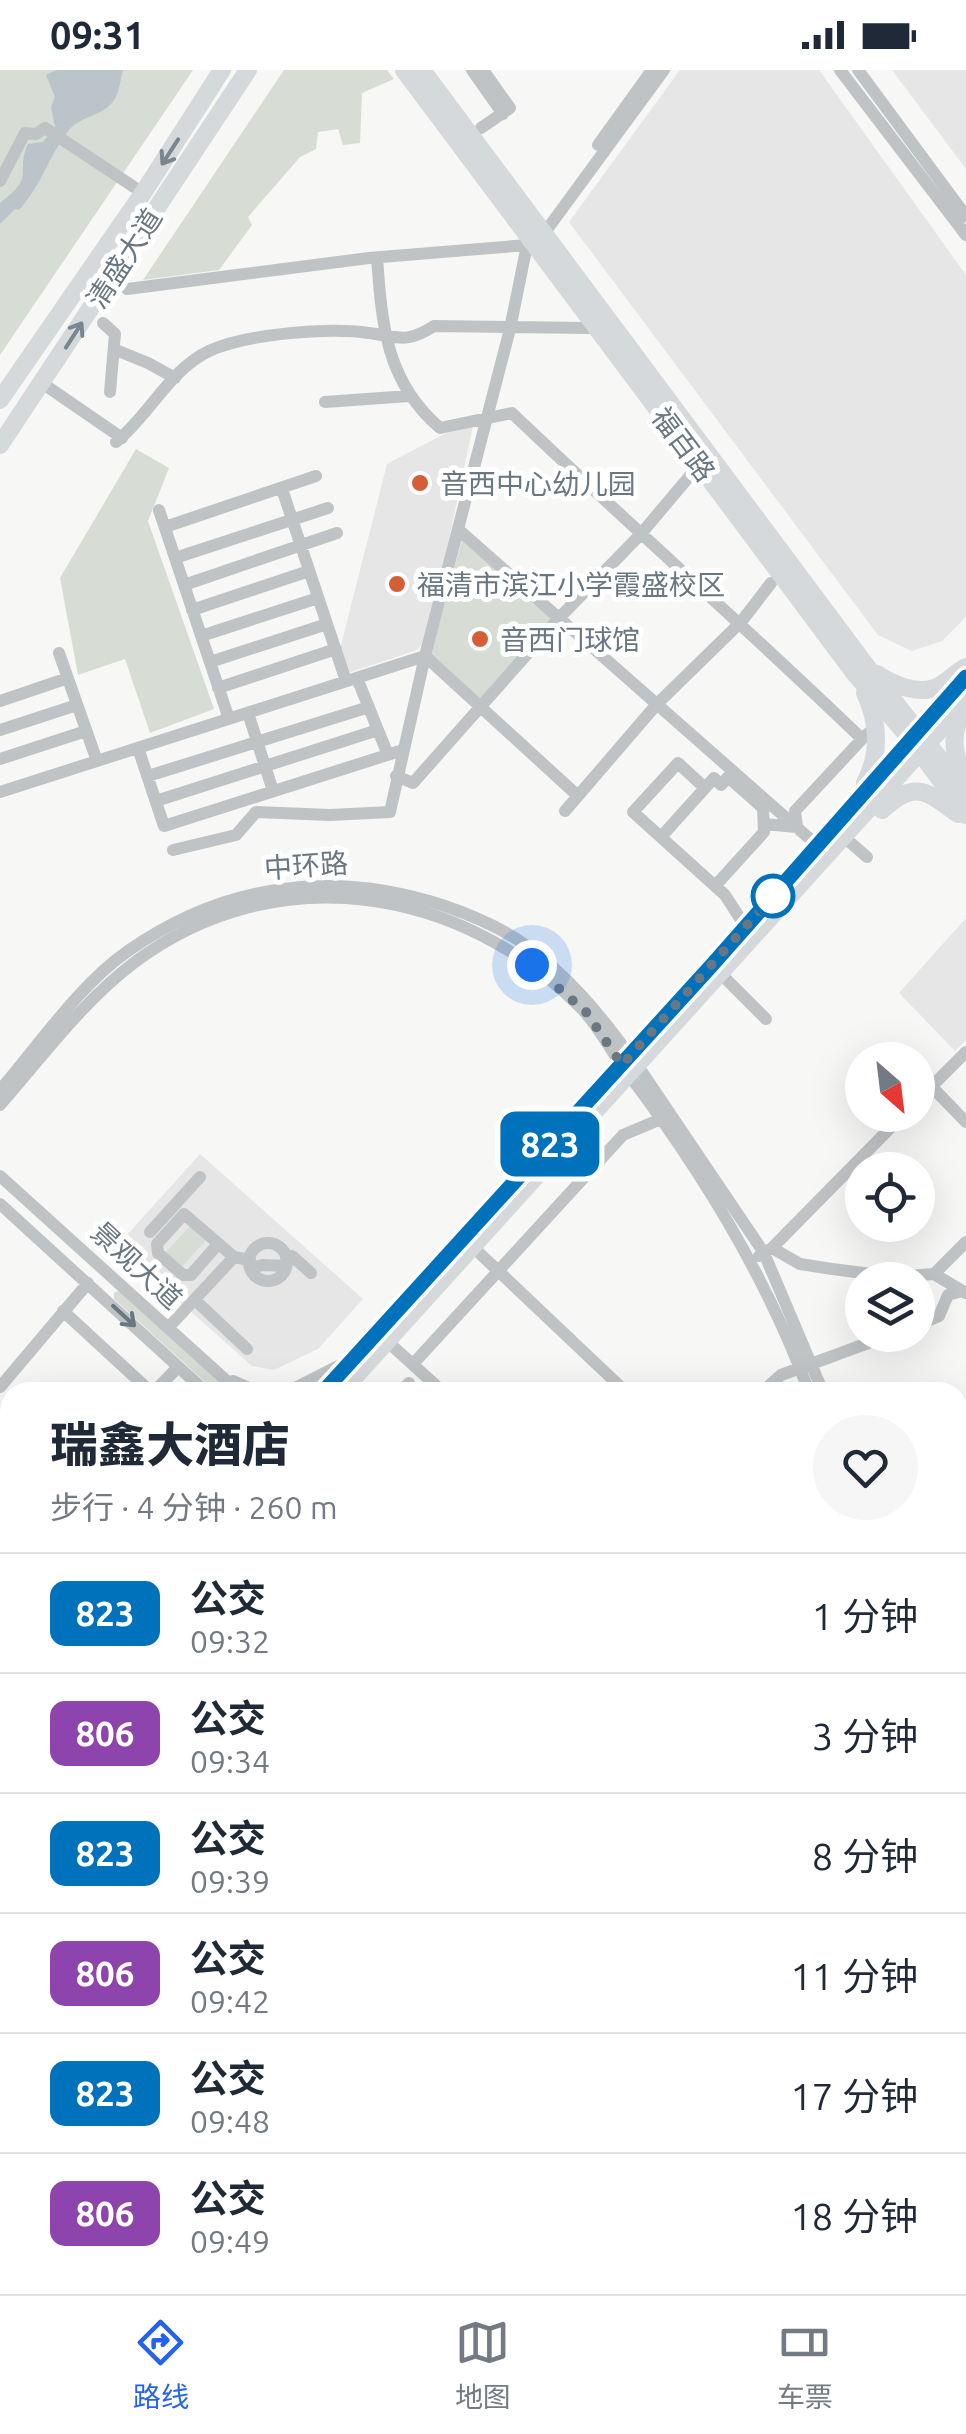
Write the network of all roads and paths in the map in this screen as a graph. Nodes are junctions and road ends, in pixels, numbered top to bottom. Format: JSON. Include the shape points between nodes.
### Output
{"nodes":[{"id":1,"x":222,"y":70,"type":"edge"},
{"id":2,"x":248,"y":70,"type":"edge"},
{"id":3,"x":404,"y":70,"type":"edge"},
{"id":4,"x":422,"y":70,"type":"edge"},
{"id":5,"x":472,"y":70,"type":"edge"},
{"id":6,"x":483,"y":70,"type":"edge"},
{"id":7,"x":652,"y":70,"type":"edge"},
{"id":8,"x":664,"y":70,"type":"edge"},
{"id":9,"x":840,"y":70,"type":"edge"},
{"id":10,"x":858,"y":70,"type":"edge"},
{"id":11,"x":503,"y":114,"type":"junction"},
{"id":12,"x":480,"y":128,"type":"dead end"},
{"id":13,"x":0,"y":181,"type":"edge"},
{"id":14,"x":143,"y":193,"type":"junction"},
{"id":15,"x":966,"y":216,"type":"edge"},
{"id":16,"x":966,"y":234,"type":"edge"},
{"id":17,"x":534,"y":239,"type":"junction"},
{"id":18,"x":377,"y":258,"type":"junction"},
{"id":19,"x":128,"y":289,"type":"dead end"},
{"id":20,"x":103,"y":324,"type":"dead end"},
{"id":21,"x":590,"y":328,"type":"dead end"},
{"id":22,"x":510,"y":329,"type":"junction"},
{"id":23,"x":387,"y":338,"type":"junction"},
{"id":24,"x":116,"y":350,"type":"junction"},
{"id":25,"x":175,"y":378,"type":"junction"},
{"id":26,"x":42,"y":383,"type":"junction"},
{"id":27,"x":110,"y":392,"type":"dead end"},
{"id":28,"x":409,"y":396,"type":"junction"},
{"id":29,"x":0,"y":400,"type":"edge"},
{"id":30,"x":325,"y":402,"type":"dead end"},
{"id":31,"x":488,"y":416,"type":"junction"},
{"id":32,"x":0,"y":445,"type":"edge"},
{"id":33,"x":699,"y":465,"type":"junction"},
{"id":34,"x":316,"y":476,"type":"dead end"},
{"id":35,"x":282,"y":489,"type":"junction"},
{"id":36,"x":328,"y":508,"type":"dead end"},
{"id":37,"x":159,"y":510,"type":"dead end"},
{"id":38,"x":292,"y":520,"type":"junction"},
{"id":39,"x":165,"y":527,"type":"junction"},
{"id":40,"x":459,"y":530,"type":"junction"},
{"id":41,"x":337,"y":533,"type":"dead end"},
{"id":42,"x":640,"y":535,"type":"junction"},
{"id":43,"x":301,"y":546,"type":"junction"},
{"id":44,"x":175,"y":558,"type":"junction"},
{"id":45,"x":309,"y":571,"type":"junction"},
{"id":46,"x":771,"y":584,"type":"dead end"},
{"id":47,"x":184,"y":585,"type":"junction"},
{"id":48,"x":318,"y":598,"type":"junction"},
{"id":49,"x":192,"y":610,"type":"junction"},
{"id":50,"x":559,"y":618,"type":"junction"},
{"id":51,"x":741,"y":622,"type":"junction"},
{"id":52,"x":327,"y":624,"type":"junction"},
{"id":53,"x":201,"y":636,"type":"junction"},
{"id":54,"x":336,"y":649,"type":"junction"},
{"id":55,"x":59,"y":653,"type":"dead end"},
{"id":56,"x":425,"y":656,"type":"junction"},
{"id":57,"x":210,"y":662,"type":"junction"},
{"id":58,"x":966,"y":667,"type":"edge"},
{"id":59,"x":861,"y":671,"type":"junction"},
{"id":60,"x":966,"y":677,"type":"edge"},
{"id":61,"x":68,"y":678,"type":"junction"},
{"id":62,"x":352,"y":680,"type":"junction"},
{"id":63,"x":218,"y":688,"type":"junction"},
{"id":64,"x":0,"y":701,"type":"edge"},
{"id":65,"x":966,"y":703,"type":"edge"},
{"id":66,"x":658,"y":704,"type":"junction"},
{"id":67,"x":77,"y":705,"type":"junction"},
{"id":68,"x":368,"y":706,"type":"junction"},
{"id":69,"x":479,"y":706,"type":"junction"},
{"id":70,"x":248,"y":713,"type":"junction"},
{"id":71,"x":228,"y":719,"type":"junction"},
{"id":72,"x":0,"y":730,"type":"edge"},
{"id":73,"x":378,"y":730,"type":"junction"},
{"id":74,"x":86,"y":731,"type":"junction"},
{"id":75,"x":869,"y":735,"type":"junction"},
{"id":76,"x":257,"y":742,"type":"junction"},
{"id":77,"x":920,"y":742,"type":"junction"},
{"id":78,"x":138,"y":748,"type":"junction"},
{"id":79,"x":395,"y":752,"type":"junction"},
{"id":80,"x":0,"y":759,"type":"edge"},
{"id":81,"x":96,"y":762,"type":"junction"},
{"id":82,"x":265,"y":766,"type":"junction"},
{"id":83,"x":148,"y":776,"type":"junction"},
{"id":84,"x":396,"y":776,"type":"junction"},
{"id":85,"x":966,"y":777,"type":"edge"},
{"id":86,"x":705,"y":788,"type":"junction"},
{"id":87,"x":0,"y":792,"type":"edge"},
{"id":88,"x":272,"y":792,"type":"junction"},
{"id":89,"x":966,"y":792,"type":"edge"},
{"id":90,"x":578,"y":796,"type":"junction"},
{"id":91,"x":856,"y":799,"type":"junction"},
{"id":92,"x":156,"y":801,"type":"junction"},
{"id":93,"x":565,"y":810,"type":"dead end"},
{"id":94,"x":966,"y":818,"type":"edge"},
{"id":95,"x":764,"y":824,"type":"junction"},
{"id":96,"x":798,"y":827,"type":"junction"},
{"id":97,"x":848,"y":833,"type":"junction"},
{"id":98,"x":661,"y":838,"type":"junction"},
{"id":99,"x":818,"y":846,"type":"junction"},
{"id":100,"x":173,"y":850,"type":"dead end"},
{"id":101,"x":866,"y":857,"type":"dead end"},
{"id":102,"x":715,"y":886,"type":"junction"},
{"id":103,"x":745,"y":926,"type":"junction"},
{"id":104,"x":721,"y":974,"type":"junction"},
{"id":105,"x":766,"y":1019,"type":"dead end"},
{"id":106,"x":966,"y":1052,"type":"edge"},
{"id":107,"x":629,"y":1065,"type":"junction"},
{"id":108,"x":935,"y":1082,"type":"edge"},
{"id":109,"x":0,"y":1090,"type":"edge"},
{"id":110,"x":935,"y":1090,"type":"edge"},
{"id":111,"x":0,"y":1105,"type":"edge"},
{"id":112,"x":662,"y":1118,"type":"junction"},
{"id":113,"x":966,"y":1122,"type":"edge"},
{"id":114,"x":886,"y":1132,"type":"edge"},
{"id":115,"x":0,"y":1176,"type":"edge"},
{"id":116,"x":200,"y":1177,"type":"dead end"},
{"id":117,"x":21,"y":1194,"type":"junction"},
{"id":118,"x":3,"y":1207,"type":"edge"},
{"id":119,"x":180,"y":1209,"type":"junction"},
{"id":120,"x":150,"y":1232,"type":"dead end"},
{"id":121,"x":966,"y":1242,"type":"edge"},
{"id":122,"x":218,"y":1244,"type":"junction"},
{"id":123,"x":474,"y":1248,"type":"junction"},
{"id":124,"x":763,"y":1254,"type":"junction"},
{"id":125,"x":234,"y":1257,"type":"junction"},
{"id":126,"x":286,"y":1261,"type":"junction"},
{"id":127,"x":250,"y":1264,"type":"junction"},
{"id":128,"x":498,"y":1271,"type":"junction"},
{"id":129,"x":845,"y":1271,"type":"edge"},
{"id":130,"x":311,"y":1273,"type":"dead end"},
{"id":131,"x":935,"y":1273,"type":"edge"},
{"id":132,"x":935,"y":1275,"type":"edge"},
{"id":133,"x":88,"y":1283,"type":"junction"},
{"id":134,"x":964,"y":1292,"type":"edge"},
{"id":135,"x":195,"y":1300,"type":"junction"},
{"id":136,"x":63,"y":1312,"type":"junction"},
{"id":137,"x":935,"y":1318,"type":"edge"},
{"id":138,"x":168,"y":1328,"type":"junction"},
{"id":139,"x":388,"y":1342,"type":"junction"},
{"id":140,"x":247,"y":1348,"type":"dead end"},
{"id":141,"x":845,"y":1351,"type":"edge"},
{"id":142,"x":357,"y":1355,"type":"junction"},
{"id":143,"x":412,"y":1364,"type":"junction"},
{"id":144,"x":806,"y":1364,"type":"junction"},
{"id":145,"x":178,"y":1366,"type":"junction"},
{"id":146,"x":214,"y":1370,"type":"junction"},
{"id":147,"x":3,"y":1382,"type":"edge"},
{"id":148,"x":141,"y":1382,"type":"edge"},
{"id":149,"x":162,"y":1382,"type":"edge"},
{"id":150,"x":195,"y":1382,"type":"edge"},
{"id":151,"x":227,"y":1382,"type":"edge"},
{"id":152,"x":238,"y":1382,"type":"edge"},
{"id":153,"x":313,"y":1382,"type":"edge"},
{"id":154,"x":332,"y":1382,"type":"edge"},
{"id":155,"x":350,"y":1382,"type":"edge"},
{"id":156,"x":432,"y":1382,"type":"edge"},
{"id":157,"x":615,"y":1382,"type":"edge"},
{"id":158,"x":773,"y":1382,"type":"edge"},
{"id":159,"x":808,"y":1382,"type":"edge"},
{"id":160,"x":818,"y":1382,"type":"edge"}],
"edges":[{"from":1,"to":14,"type":"main road","name":"清盛大道","one_way":true},
{"from":26,"to":2,"type":"main road","name":"清盛大道","one_way":true},
{"from":3,"to":17,"type":"main road","name":"福百路"},
{"from":4,"to":17,"type":"main road","name":"福百路"},
{"from":5,"to":11,"type":"street"},
{"from":6,"to":11,"type":"street","via":[[510,108]]},
{"from":7,"to":17,"type":"street"},
{"from":8,"to":17,"type":"street"},
{"from":9,"to":16,"type":"street"},
{"from":10,"to":15,"type":"street"},
{"from":11,"to":12,"type":"street"},
{"from":13,"to":14,"type":"street","via":[[25,134],[44,128]]},
{"from":14,"to":29,"type":"main road","name":"清盛大道"},
{"from":17,"to":18,"type":"street"},
{"from":17,"to":22,"type":"street"},
{"from":17,"to":33,"type":"main road","name":"福百路"},
{"from":17,"to":59,"type":"main road","name":"福百路"},
{"from":18,"to":19,"type":"street"},
{"from":18,"to":23,"type":"street"},
{"from":20,"to":24,"type":"street","via":[[115,334]]},
{"from":21,"to":22,"type":"street"},
{"from":22,"to":23,"type":"street","via":[[434,326],[416,338]]},
{"from":22,"to":31,"type":"street"},
{"from":23,"to":25,"type":"street","via":[[298,333],[242,340],[206,352]]},
{"from":23,"to":28,"type":"street"},
{"from":24,"to":25,"type":"street"},
{"from":24,"to":27,"type":"street"},
{"from":25,"to":26,"type":"street","via":[[119,440]]},
{"from":26,"to":32,"type":"main road","name":"清盛大道"},
{"from":28,"to":30,"type":"street"},
{"from":28,"to":31,"type":"street","via":[[440,428]]},
{"from":31,"to":40,"type":"street"},
{"from":31,"to":42,"type":"street","via":[[512,412]]},
{"from":33,"to":42,"type":"street"},
{"from":33,"to":59,"type":"main road","name":"福百路"},
{"from":34,"to":35,"type":"street"},
{"from":35,"to":38,"type":"street"},
{"from":35,"to":39,"type":"street"},
{"from":36,"to":38,"type":"street"},
{"from":37,"to":39,"type":"street"},
{"from":38,"to":43,"type":"street"},
{"from":38,"to":44,"type":"street"},
{"from":39,"to":44,"type":"street"},
{"from":40,"to":50,"type":"street"},
{"from":40,"to":56,"type":"street"},
{"from":41,"to":43,"type":"street"},
{"from":42,"to":50,"type":"street"},
{"from":42,"to":51,"type":"street"},
{"from":43,"to":45,"type":"street"},
{"from":43,"to":47,"type":"street"},
{"from":44,"to":47,"type":"street"},
{"from":45,"to":48,"type":"street"},
{"from":45,"to":49,"type":"street"},
{"from":46,"to":51,"type":"street"},
{"from":47,"to":49,"type":"street"},
{"from":48,"to":52,"type":"street"},
{"from":48,"to":53,"type":"street"},
{"from":49,"to":53,"type":"street"},
{"from":50,"to":66,"type":"street"},
{"from":50,"to":69,"type":"street"},
{"from":51,"to":66,"type":"street"},
{"from":51,"to":75,"type":"street"},
{"from":52,"to":54,"type":"street"},
{"from":52,"to":57,"type":"street"},
{"from":53,"to":57,"type":"street"},
{"from":54,"to":62,"type":"street"},
{"from":54,"to":63,"type":"street"},
{"from":55,"to":61,"type":"street"},
{"from":56,"to":62,"type":"street"},
{"from":56,"to":69,"type":"street"},
{"from":56,"to":79,"type":"street"},
{"from":57,"to":63,"type":"street"},
{"from":58,"to":59,"type":"main road","via":[[922,690]]},
{"from":59,"to":75,"type":"main road","via":[[873,710]]},
{"from":59,"to":77,"type":"main road","name":"福百路"},
{"from":60,"to":77,"type":"main road"},
{"from":61,"to":64,"type":"street"},
{"from":61,"to":67,"type":"street"},
{"from":62,"to":68,"type":"street"},
{"from":62,"to":70,"type":"street"},
{"from":63,"to":71,"type":"street"},
{"from":65,"to":77,"type":"main road"},
{"from":65,"to":85,"type":"main road","via":[[954,753]]},
{"from":66,"to":90,"type":"street"},
{"from":66,"to":96,"type":"street"},
{"from":67,"to":72,"type":"street"},
{"from":67,"to":74,"type":"street"},
{"from":68,"to":73,"type":"street"},
{"from":68,"to":76,"type":"street"},
{"from":69,"to":84,"type":"street","via":[[413,783]]},
{"from":69,"to":90,"type":"street"},
{"from":70,"to":71,"type":"street"},
{"from":70,"to":76,"type":"street"},
{"from":71,"to":78,"type":"street"},
{"from":73,"to":79,"type":"street"},
{"from":73,"to":82,"type":"street"},
{"from":74,"to":80,"type":"street"},
{"from":74,"to":81,"type":"street"},
{"from":75,"to":91,"type":"main road","via":[[874,764]]},
{"from":75,"to":96,"type":"street","via":[[795,811]]},
{"from":76,"to":82,"type":"street"},
{"from":76,"to":83,"type":"street"},
{"from":77,"to":89,"type":"main road","name":"福百路"},
{"from":77,"to":91,"type":"main road"},
{"from":77,"to":94,"type":"main road","name":"福百路"},
{"from":77,"to":97,"type":"main road"},
{"from":78,"to":81,"type":"street"},
{"from":78,"to":83,"type":"street"},
{"from":79,"to":84,"type":"street"},
{"from":79,"to":88,"type":"street"},
{"from":81,"to":87,"type":"street"},
{"from":82,"to":88,"type":"street"},
{"from":82,"to":92,"type":"street"},
{"from":83,"to":92,"type":"street"},
{"from":84,"to":100,"type":"street","via":[[390,812],[256,812],[236,835]]},
{"from":86,"to":95,"type":"street","via":[[714,778],[721,784],[728,777],[763,808]]},
{"from":86,"to":98,"type":"street"},
{"from":86,"to":98,"type":"street","via":[[678,763],[633,812]]},
{"from":88,"to":92,"type":"street","via":[[164,826]]},
{"from":90,"to":93,"type":"street"},
{"from":91,"to":99,"type":"main road"},
{"from":94,"to":97,"type":"main road","via":[[932,794],[911,791]]},
{"from":95,"to":96,"type":"street"},
{"from":95,"to":102,"type":"street"},
{"from":96,"to":99,"type":"street"},
{"from":97,"to":101,"type":"street"},
{"from":97,"to":104,"type":"main road"},
{"from":98,"to":102,"type":"street"},
{"from":99,"to":103,"type":"main road"},
{"from":102,"to":103,"type":"street"},
{"from":103,"to":107,"type":"main road"},
{"from":104,"to":105,"type":"street"},
{"from":104,"to":107,"type":"main road"},
{"from":106,"to":108,"type":"street"},
{"from":107,"to":109,"type":"street","name":"中环路","via":[[594,1005],[524,944],[479,918],[394,890],[309,886],[209,909],[126,952]]},
{"from":107,"to":111,"type":"street","name":"中环路","via":[[549,978],[474,929],[394,903],[312,897],[258,903],[171,937],[94,998]]},
{"from":107,"to":112,"type":"street","name":"中环路"},
{"from":107,"to":123,"type":"main road"},
{"from":107,"to":124,"type":"street","name":"中环路"},
{"from":107,"to":142,"type":"main road"},
{"from":110,"to":113,"type":"street"},
{"from":112,"to":124,"type":"street","name":"中环路"},
{"from":112,"to":128,"type":"street","via":[[623,1135]]},
{"from":114,"to":124,"type":"street"},
{"from":115,"to":117,"type":"street","name":"景观大道"},
{"from":116,"to":119,"type":"street"},
{"from":117,"to":118,"type":"street"},
{"from":117,"to":138,"type":"street","name":"景观大道"},
{"from":118,"to":133,"type":"street","name":"景观大道"},
{"from":119,"to":120,"type":"street"},
{"from":119,"to":122,"type":"street"},
{"from":119,"to":122,"type":"street","via":[[158,1253],[183,1275],[191,1274]]},
{"from":121,"to":131,"type":"street"},
{"from":122,"to":125,"type":"street"},
{"from":123,"to":128,"type":"street"},
{"from":123,"to":139,"type":"main road"},
{"from":124,"to":129,"type":"street"},
{"from":124,"to":144,"type":"street","name":"中环路"},
{"from":125,"to":127,"type":"street"},
{"from":125,"to":135,"type":"street"},
{"from":126,"to":127,"type":"street","via":[[282,1275],[271,1281],[258,1278]]},
{"from":126,"to":127,"type":"street","via":[[280,1247],[268,1244],[257,1247]]},
{"from":126,"to":130,"type":"street","via":[[292,1256]]},
{"from":128,"to":143,"type":"street"},
{"from":128,"to":157,"type":"street"},
{"from":132,"to":134,"type":"street"},
{"from":133,"to":136,"type":"street"},
{"from":133,"to":145,"type":"street","name":"景观大道","one_way":true},
{"from":134,"to":137,"type":"street","via":[[948,1295]]},
{"from":135,"to":138,"type":"street"},
{"from":135,"to":140,"type":"street"},
{"from":136,"to":147,"type":"street"},
{"from":136,"to":148,"type":"street"},
{"from":138,"to":146,"type":"street","name":"景观大道"},
{"from":139,"to":143,"type":"street"},
{"from":139,"to":155,"type":"main road"},
{"from":141,"to":144,"type":"street"},
{"from":142,"to":153,"type":"street"},
{"from":142,"to":154,"type":"main road"},
{"from":143,"to":156,"type":"street"},
{"from":144,"to":158,"type":"street"},
{"from":144,"to":159,"type":"street","name":"中环路"},
{"from":144,"to":160,"type":"street","name":"中环路"},
{"from":145,"to":149,"type":"street"},
{"from":145,"to":150,"type":"street","name":"景观大道"},
{"from":146,"to":151,"type":"street","name":"景观大道"},
{"from":146,"to":152,"type":"street"}]}
